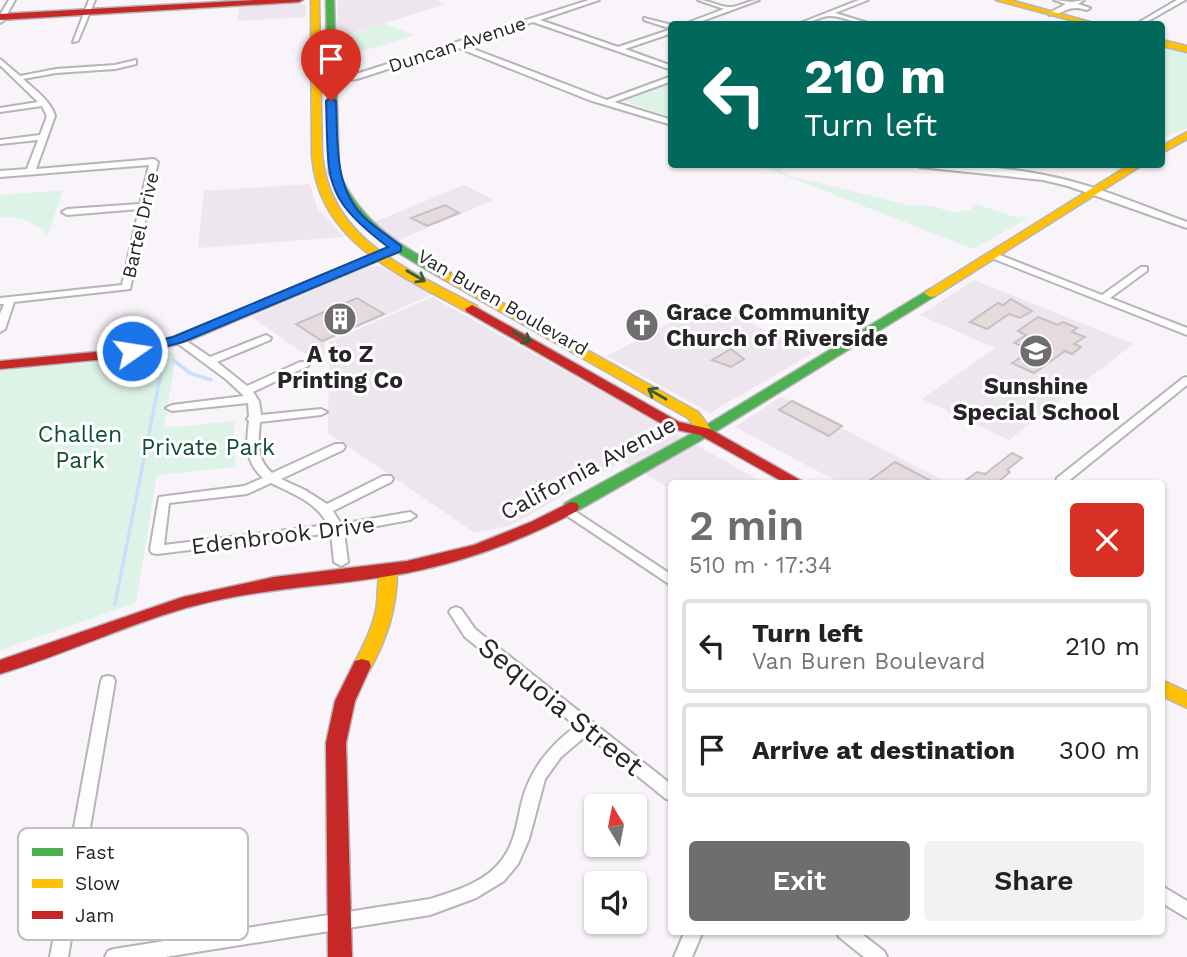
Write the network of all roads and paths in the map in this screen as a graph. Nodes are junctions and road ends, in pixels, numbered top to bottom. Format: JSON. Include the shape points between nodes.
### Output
{"nodes":[{"id":1,"x":12,"y":0,"type":"edge"},
{"id":2,"x":299,"y":0,"type":"edge"},
{"id":3,"x":314,"y":0,"type":"edge"},
{"id":4,"x":330,"y":0,"type":"edge"},
{"id":5,"x":596,"y":0,"type":"edge"},
{"id":6,"x":701,"y":0,"type":"edge"},
{"id":7,"x":756,"y":0,"type":"edge"},
{"id":8,"x":865,"y":0,"type":"edge"},
{"id":9,"x":1000,"y":0,"type":"edge"},
{"id":10,"x":1081,"y":0,"type":"edge"},
{"id":11,"x":1182,"y":0,"type":"edge"},
{"id":12,"x":1072,"y":4,"type":"junction"},
{"id":13,"x":89,"y":6,"type":"edge"},
{"id":14,"x":1054,"y":7,"type":"edge"},
{"id":15,"x":730,"y":9,"type":"junction"},
{"id":16,"x":830,"y":14,"type":"junction"},
{"id":17,"x":1,"y":19,"type":"edge"},
{"id":18,"x":646,"y":19,"type":"dead end"},
{"id":19,"x":534,"y":20,"type":"junction"},
{"id":20,"x":1084,"y":20,"type":"edge"},
{"id":21,"x":697,"y":21,"type":"edge"},
{"id":22,"x":810,"y":21,"type":"edge"},
{"id":23,"x":855,"y":21,"type":"edge"},
{"id":24,"x":1145,"y":21,"type":"edge"},
{"id":25,"x":668,"y":27,"type":"edge"},
{"id":26,"x":668,"y":30,"type":"edge"},
{"id":27,"x":75,"y":41,"type":"dead end"},
{"id":28,"x":1165,"y":44,"type":"edge"},
{"id":29,"x":457,"y":45,"type":"junction"},
{"id":30,"x":618,"y":49,"type":"junction"},
{"id":31,"x":1187,"y":49,"type":"edge"},
{"id":32,"x":0,"y":61,"type":"edge"},
{"id":33,"x":133,"y":62,"type":"dead end"},
{"id":34,"x":668,"y":67,"type":"edge"},
{"id":35,"x":19,"y":78,"type":"junction"},
{"id":36,"x":324,"y":80,"type":"junction"},
{"id":37,"x":668,"y":80,"type":"edge"},
{"id":38,"x":45,"y":103,"type":"junction"},
{"id":39,"x":606,"y":103,"type":"junction"},
{"id":40,"x":0,"y":110,"type":"edge"},
{"id":41,"x":668,"y":122,"type":"edge"},
{"id":42,"x":1187,"y":135,"type":"edge"},
{"id":43,"x":44,"y":137,"type":"junction"},
{"id":44,"x":0,"y":142,"type":"edge"},
{"id":45,"x":1165,"y":146,"type":"edge"},
{"id":46,"x":317,"y":152,"type":"junction"},
{"id":47,"x":958,"y":168,"type":"edge"},
{"id":48,"x":1132,"y":168,"type":"edge"},
{"id":49,"x":31,"y":171,"type":"junction"},
{"id":50,"x":0,"y":174,"type":"edge"},
{"id":51,"x":335,"y":176,"type":"junction"},
{"id":52,"x":1093,"y":192,"type":"junction"},
{"id":53,"x":144,"y":206,"type":"junction"},
{"id":54,"x":331,"y":209,"type":"junction"},
{"id":55,"x":67,"y":212,"type":"dead end"},
{"id":56,"x":1187,"y":225,"type":"edge"},
{"id":57,"x":370,"y":229,"type":"junction"},
{"id":58,"x":397,"y":248,"type":"junction"},
{"id":59,"x":380,"y":255,"type":"junction"},
{"id":60,"x":992,"y":255,"type":"junction"},
{"id":61,"x":1144,"y":269,"type":"dead end"},
{"id":62,"x":1104,"y":299,"type":"junction"},
{"id":63,"x":5,"y":301,"type":"edge"},
{"id":64,"x":0,"y":329,"type":"edge"},
{"id":65,"x":1187,"y":332,"type":"edge"},
{"id":66,"x":266,"y":338,"type":"dead end"},
{"id":67,"x":178,"y":340,"type":"junction"},
{"id":68,"x":208,"y":362,"type":"junction"},
{"id":69,"x":304,"y":364,"type":"dead end"},
{"id":70,"x":0,"y":365,"type":"edge"},
{"id":71,"x":1187,"y":380,"type":"edge"},
{"id":72,"x":249,"y":395,"type":"junction"},
{"id":73,"x":172,"y":408,"type":"dead end"},
{"id":74,"x":321,"y":412,"type":"dead end"},
{"id":75,"x":253,"y":419,"type":"junction"},
{"id":76,"x":705,"y":432,"type":"junction"},
{"id":77,"x":339,"y":447,"type":"dead end"},
{"id":78,"x":273,"y":479,"type":"junction"},
{"id":79,"x":387,"y":479,"type":"dead end"},
{"id":80,"x":792,"y":480,"type":"edge"},
{"id":81,"x":1061,"y":480,"type":"edge"},
{"id":82,"x":326,"y":510,"type":"junction"},
{"id":83,"x":566,"y":510,"type":"junction"},
{"id":84,"x":410,"y":516,"type":"dead end"},
{"id":85,"x":338,"y":529,"type":"junction"},
{"id":86,"x":341,"y":562,"type":"dead end"},
{"id":87,"x":388,"y":571,"type":"junction"},
{"id":88,"x":668,"y":578,"type":"edge"},
{"id":89,"x":456,"y":612,"type":"dead end"},
{"id":90,"x":0,"y":667,"type":"edge"},
{"id":91,"x":108,"y":681,"type":"dead end"},
{"id":92,"x":1165,"y":689,"type":"edge"},
{"id":93,"x":1187,"y":701,"type":"edge"},
{"id":94,"x":586,"y":727,"type":"junction"},
{"id":95,"x":668,"y":791,"type":"edge"},
{"id":96,"x":82,"y":828,"type":"edge"},
{"id":97,"x":1165,"y":896,"type":"edge"},
{"id":98,"x":1187,"y":910,"type":"edge"},
{"id":99,"x":338,"y":921,"type":"junction"},
{"id":100,"x":248,"y":935,"type":"edge"},
{"id":101,"x":692,"y":935,"type":"edge"},
{"id":102,"x":850,"y":935,"type":"edge"},
{"id":103,"x":220,"y":940,"type":"edge"},
{"id":104,"x":114,"y":957,"type":"edge"},
{"id":105,"x":340,"y":957,"type":"edge"},
{"id":106,"x":683,"y":957,"type":"edge"},
{"id":107,"x":878,"y":957,"type":"edge"}],
"edges":[{"from":1,"to":17,"type":"street"},
{"from":2,"to":13,"type":"main road"},
{"from":3,"to":36,"type":"main road","name":"Van Buren Boulevard"},
{"from":4,"to":36,"type":"main road","name":"Van Buren Boulevard"},
{"from":5,"to":19,"type":"street","name":"Duncan Avenue"},
{"from":6,"to":15,"type":"street"},
{"from":7,"to":15,"type":"street"},
{"from":8,"to":16,"type":"street"},
{"from":9,"to":14,"type":"main road"},
{"from":10,"to":12,"type":"street"},
{"from":11,"to":24,"type":"street"},
{"from":12,"to":14,"type":"street"},
{"from":12,"to":14,"type":"street"},
{"from":12,"to":20,"type":"street"},
{"from":13,"to":17,"type":"main road"},
{"from":13,"to":27,"type":"street"},
{"from":14,"to":20,"type":"main road"},
{"from":15,"to":21,"type":"street"},
{"from":16,"to":22,"type":"street"},
{"from":16,"to":23,"type":"street"},
{"from":18,"to":25,"type":"street"},
{"from":19,"to":29,"type":"street","name":"Duncan Avenue"},
{"from":19,"to":30,"type":"street"},
{"from":26,"to":30,"type":"street"},
{"from":28,"to":31,"type":"main road"},
{"from":29,"to":36,"type":"street","name":"Duncan Avenue","via":[[354,77]]},
{"from":29,"to":39,"type":"street"},
{"from":30,"to":34,"type":"street"},
{"from":32,"to":35,"type":"street"},
{"from":33,"to":35,"type":"street"},
{"from":35,"to":38,"type":"street"},
{"from":36,"to":46,"type":"main road","name":"Van Buren Boulevard"},
{"from":36,"to":51,"type":"main road","name":"Van Buren Boulevard"},
{"from":37,"to":39,"type":"street"},
{"from":38,"to":40,"type":"street"},
{"from":38,"to":43,"type":"street","via":[[51,116]]},
{"from":39,"to":41,"type":"street"},
{"from":42,"to":45,"type":"main road"},
{"from":43,"to":44,"type":"street"},
{"from":43,"to":49,"type":"street"},
{"from":46,"to":51,"type":"main road","via":[[324,153],[328,170]]},
{"from":46,"to":54,"type":"main road","name":"Van Buren Boulevard","via":[[319,182]]},
{"from":47,"to":52,"type":"street","via":[[1043,177]]},
{"from":48,"to":52,"type":"main road","name":"California Avenue"},
{"from":49,"to":50,"type":"street"},
{"from":49,"to":53,"type":"street","name":"Bartel Drive","via":[[154,162]]},
{"from":51,"to":57,"type":"main road","name":"Van Buren Boulevard","via":[[344,200]]},
{"from":52,"to":56,"type":"street"},
{"from":52,"to":60,"type":"main road","name":"California Avenue"},
{"from":53,"to":55,"type":"street"},
{"from":53,"to":63,"type":"street","name":"Bartel Drive","via":[[125,287]]},
{"from":54,"to":57,"type":"main road","via":[[344,211],[358,225]]},
{"from":54,"to":59,"type":"main road","name":"Van Buren Boulevard","via":[[355,237]]},
{"from":57,"to":58,"type":"main road","name":"Van Buren Boulevard"},
{"from":58,"to":59,"type":"main road"},
{"from":76,"to":58,"type":"main road","name":"Van Buren Boulevard","one_way":true,"via":[[694,415]]},
{"from":59,"to":67,"type":"main road"},
{"from":59,"to":76,"type":"main road","name":"Van Buren Boulevard","one_way":true,"via":[[674,425]]},
{"from":60,"to":62,"type":"street"},
{"from":60,"to":76,"type":"main road","name":"California Avenue"},
{"from":61,"to":62,"type":"street"},
{"from":62,"to":65,"type":"street"},
{"from":63,"to":64,"type":"street"},
{"from":66,"to":68,"type":"street"},
{"from":67,"to":68,"type":"street"},
{"from":67,"to":70,"type":"main road","via":[[117,354]]},
{"from":68,"to":72,"type":"street"},
{"from":69,"to":72,"type":"street"},
{"from":71,"to":81,"type":"street"},
{"from":72,"to":73,"type":"street"},
{"from":72,"to":75,"type":"street"},
{"from":74,"to":75,"type":"street"},
{"from":75,"to":78,"type":"street","via":[[250,440],[254,456],[261,470]]},
{"from":76,"to":80,"type":"main road","name":"Van Buren Boulevard"},
{"from":76,"to":83,"type":"main road","name":"California Avenue"},
{"from":77,"to":78,"type":"street"},
{"from":78,"to":82,"type":"street"},
{"from":78,"to":85,"type":"street","name":"Edenbrook Drive","via":[[247,490],[163,500],[157,550]]},
{"from":79,"to":82,"type":"street"},
{"from":82,"to":85,"type":"street"},
{"from":83,"to":87,"type":"main road","name":"California Avenue","via":[[479,549]]},
{"from":83,"to":88,"type":"street"},
{"from":84,"to":85,"type":"street","name":"Edenbrook Drive"},
{"from":85,"to":86,"type":"street"},
{"from":87,"to":90,"type":"main road","name":"California Avenue","via":[[274,583],[183,603]]},
{"from":87,"to":99,"type":"main road","via":[[390,604],[384,626],[346,695],[339,723]]},
{"from":89,"to":94,"type":"street","name":"Sequoia Street","via":[[470,633]]},
{"from":91,"to":96,"type":"street"},
{"from":92,"to":93,"type":"main road"},
{"from":94,"to":95,"type":"street","name":"Sequoia Street"},
{"from":94,"to":99,"type":"street","via":[[562,745],[544,768],[534,786],[524,832],[506,868],[489,882],[461,898],[429,907]]},
{"from":97,"to":98,"type":"street"},
{"from":99,"to":100,"type":"street"},
{"from":99,"to":105,"type":"main road"},
{"from":101,"to":106,"type":"street"},
{"from":102,"to":107,"type":"street"},
{"from":103,"to":104,"type":"street"}]}
